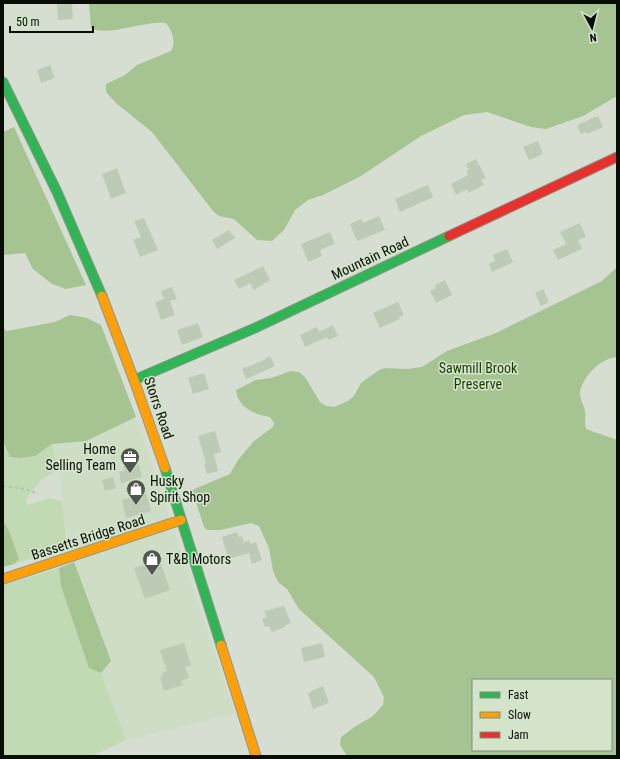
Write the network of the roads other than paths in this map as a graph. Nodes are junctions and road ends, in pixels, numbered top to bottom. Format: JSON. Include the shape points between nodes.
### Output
{"nodes":[{"id":1,"x":3,"y":82,"type":"edge"},
{"id":2,"x":617,"y":157,"type":"edge"},
{"id":3,"x":134,"y":380,"type":"junction"},
{"id":4,"x":181,"y":520,"type":"junction"},
{"id":5,"x":3,"y":579,"type":"edge"},
{"id":6,"x":256,"y":756,"type":"edge"}],
"edges":[{"from":1,"to":3,"type":"main road","name":"Storrs Road","via":[[60,201]]},
{"from":2,"to":3,"type":"main road","name":"Mountain Road","via":[[255,328]]},
{"from":3,"to":4,"type":"main road","name":"Storrs Road"},
{"from":4,"to":5,"type":"main road","name":"Bassetts Bridge Road"},
{"from":4,"to":6,"type":"main road","name":"Storrs Road"}]}
